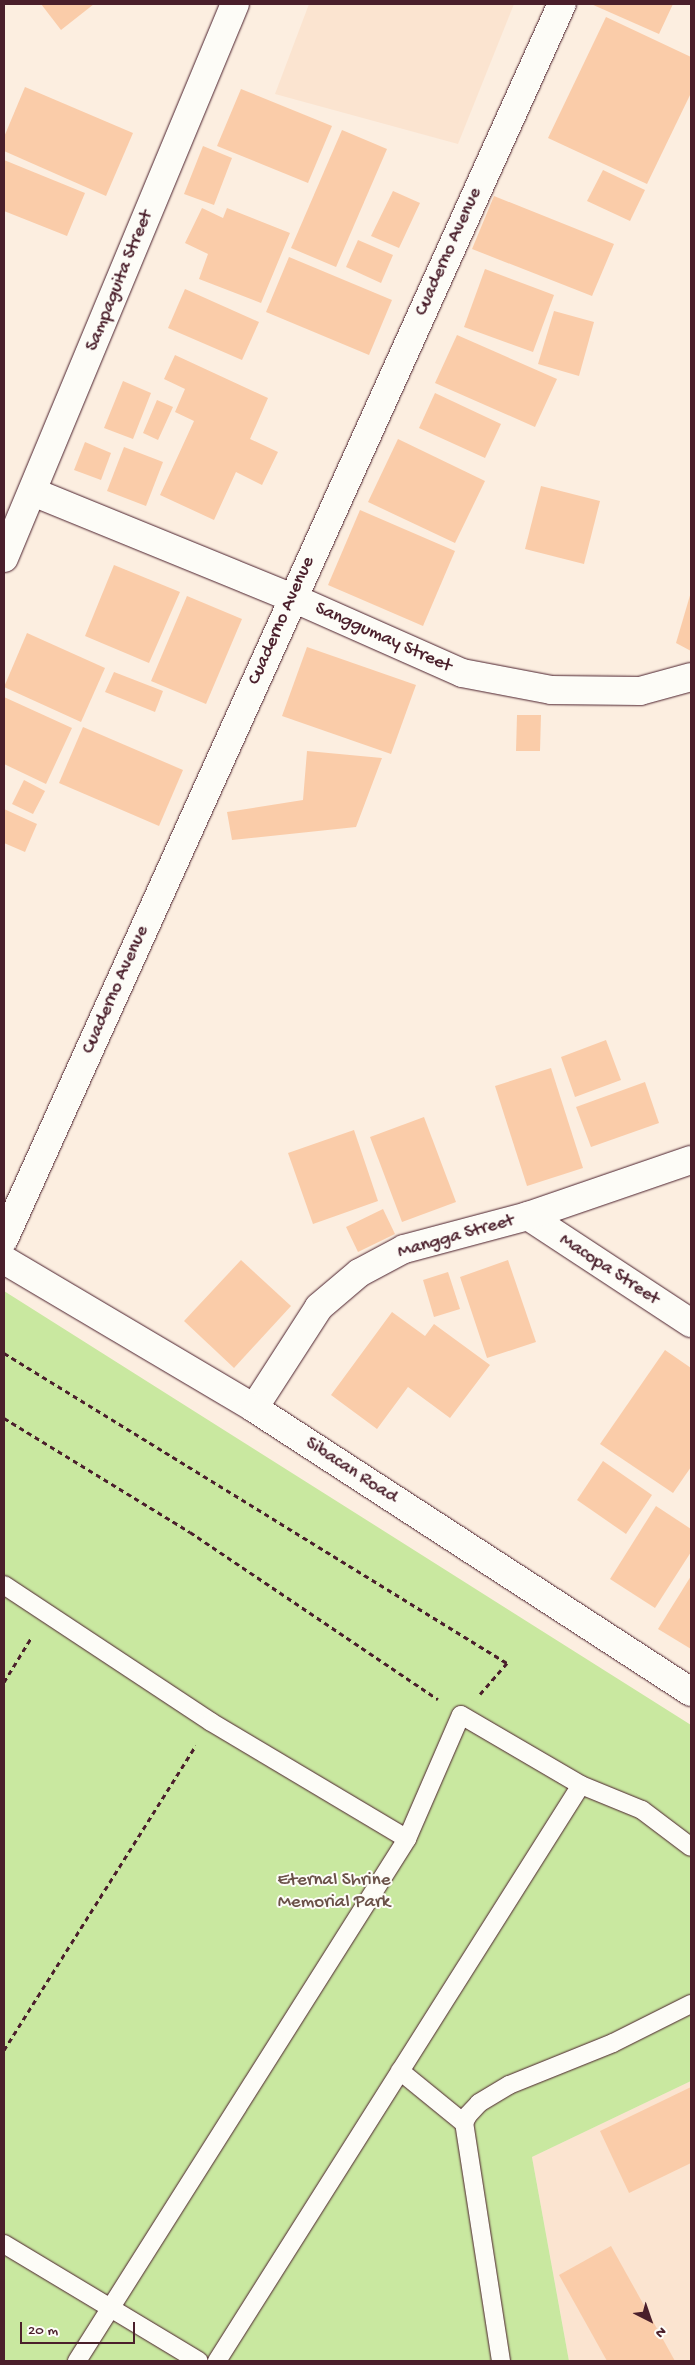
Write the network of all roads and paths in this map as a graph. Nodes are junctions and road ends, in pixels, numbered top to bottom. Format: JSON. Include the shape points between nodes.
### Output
{"nodes":[{"id":1,"x":235,"y":4,"type":"edge"},
{"id":2,"x":562,"y":4,"type":"edge"},
{"id":3,"x":33,"y":492,"type":"junction"},
{"id":4,"x":4,"y":558,"type":"edge"},
{"id":5,"x":293,"y":598,"type":"junction"},
{"id":6,"x":691,"y":677,"type":"edge"},
{"id":7,"x":691,"y":1160,"type":"edge"},
{"id":8,"x":528,"y":1216,"type":"junction"},
{"id":9,"x":4,"y":1239,"type":"edge"},
{"id":10,"x":4,"y":1260,"type":"edge"},
{"id":11,"x":691,"y":1323,"type":"edge"},
{"id":12,"x":4,"y":1353,"type":"edge"},
{"id":13,"x":254,"y":1408,"type":"junction"},
{"id":14,"x":4,"y":1418,"type":"edge"},
{"id":15,"x":4,"y":1585,"type":"edge"},
{"id":16,"x":47,"y":1613,"type":"junction"},
{"id":17,"x":4,"y":1682,"type":"edge"},
{"id":18,"x":691,"y":1692,"type":"edge"},
{"id":19,"x":461,"y":1715,"type":"junction"},
{"id":20,"x":211,"y":1722,"type":"junction"},
{"id":21,"x":581,"y":1785,"type":"junction"},
{"id":22,"x":407,"y":1839,"type":"junction"},
{"id":23,"x":691,"y":1847,"type":"edge"},
{"id":24,"x":691,"y":2004,"type":"edge"},
{"id":25,"x":4,"y":2050,"type":"edge"},
{"id":26,"x":400,"y":2071,"type":"junction"},
{"id":27,"x":464,"y":2123,"type":"junction"},
{"id":28,"x":4,"y":2244,"type":"edge"},
{"id":29,"x":108,"y":2309,"type":"junction"},
{"id":30,"x":77,"y":2361,"type":"edge"},
{"id":31,"x":199,"y":2361,"type":"edge"},
{"id":32,"x":217,"y":2361,"type":"edge"},
{"id":33,"x":501,"y":2361,"type":"edge"}],
"edges":[{"from":1,"to":3,"type":"street","name":"Sampaguita Street"},
{"from":2,"to":5,"type":"street","name":"Cuaderno Avenue"},
{"from":3,"to":4,"type":"street","name":"Sampaguita Street"},
{"from":3,"to":5,"type":"street","name":"Sanggumay Street"},
{"from":5,"to":6,"type":"street","name":"Sanggumay Street","via":[[462,673],[551,690],[640,691]]},
{"from":5,"to":9,"type":"street","name":"Cuaderno Avenue"},
{"from":7,"to":8,"type":"street","name":"Mangga Street"},
{"from":8,"to":11,"type":"street","name":"Macopa Street"},
{"from":8,"to":13,"type":"street","name":"Mangga Street","via":[[404,1249],[358,1272],[319,1307]]},
{"from":10,"to":13,"type":"street","name":"Sibacan Road"},
{"from":12,"to":19,"type":"path","via":[[507,1663]]},
{"from":13,"to":18,"type":"street","name":"Sibacan Road"},
{"from":14,"to":19,"type":"path","via":[[190,1532]]},
{"from":15,"to":16,"type":"lane"},
{"from":16,"to":17,"type":"path"},
{"from":16,"to":20,"type":"lane"},
{"from":19,"to":21,"type":"lane"},
{"from":19,"to":22,"type":"lane"},
{"from":20,"to":22,"type":"lane"},
{"from":20,"to":25,"type":"path"},
{"from":21,"to":23,"type":"lane","via":[[642,1810]]},
{"from":21,"to":26,"type":"lane"},
{"from":22,"to":29,"type":"lane"},
{"from":24,"to":27,"type":"lane","via":[[613,2043],[509,2085],[479,2103]]},
{"from":26,"to":27,"type":"lane"},
{"from":26,"to":32,"type":"lane"},
{"from":27,"to":33,"type":"lane"},
{"from":28,"to":29,"type":"lane"},
{"from":29,"to":30,"type":"lane"},
{"from":29,"to":31,"type":"lane"}]}
